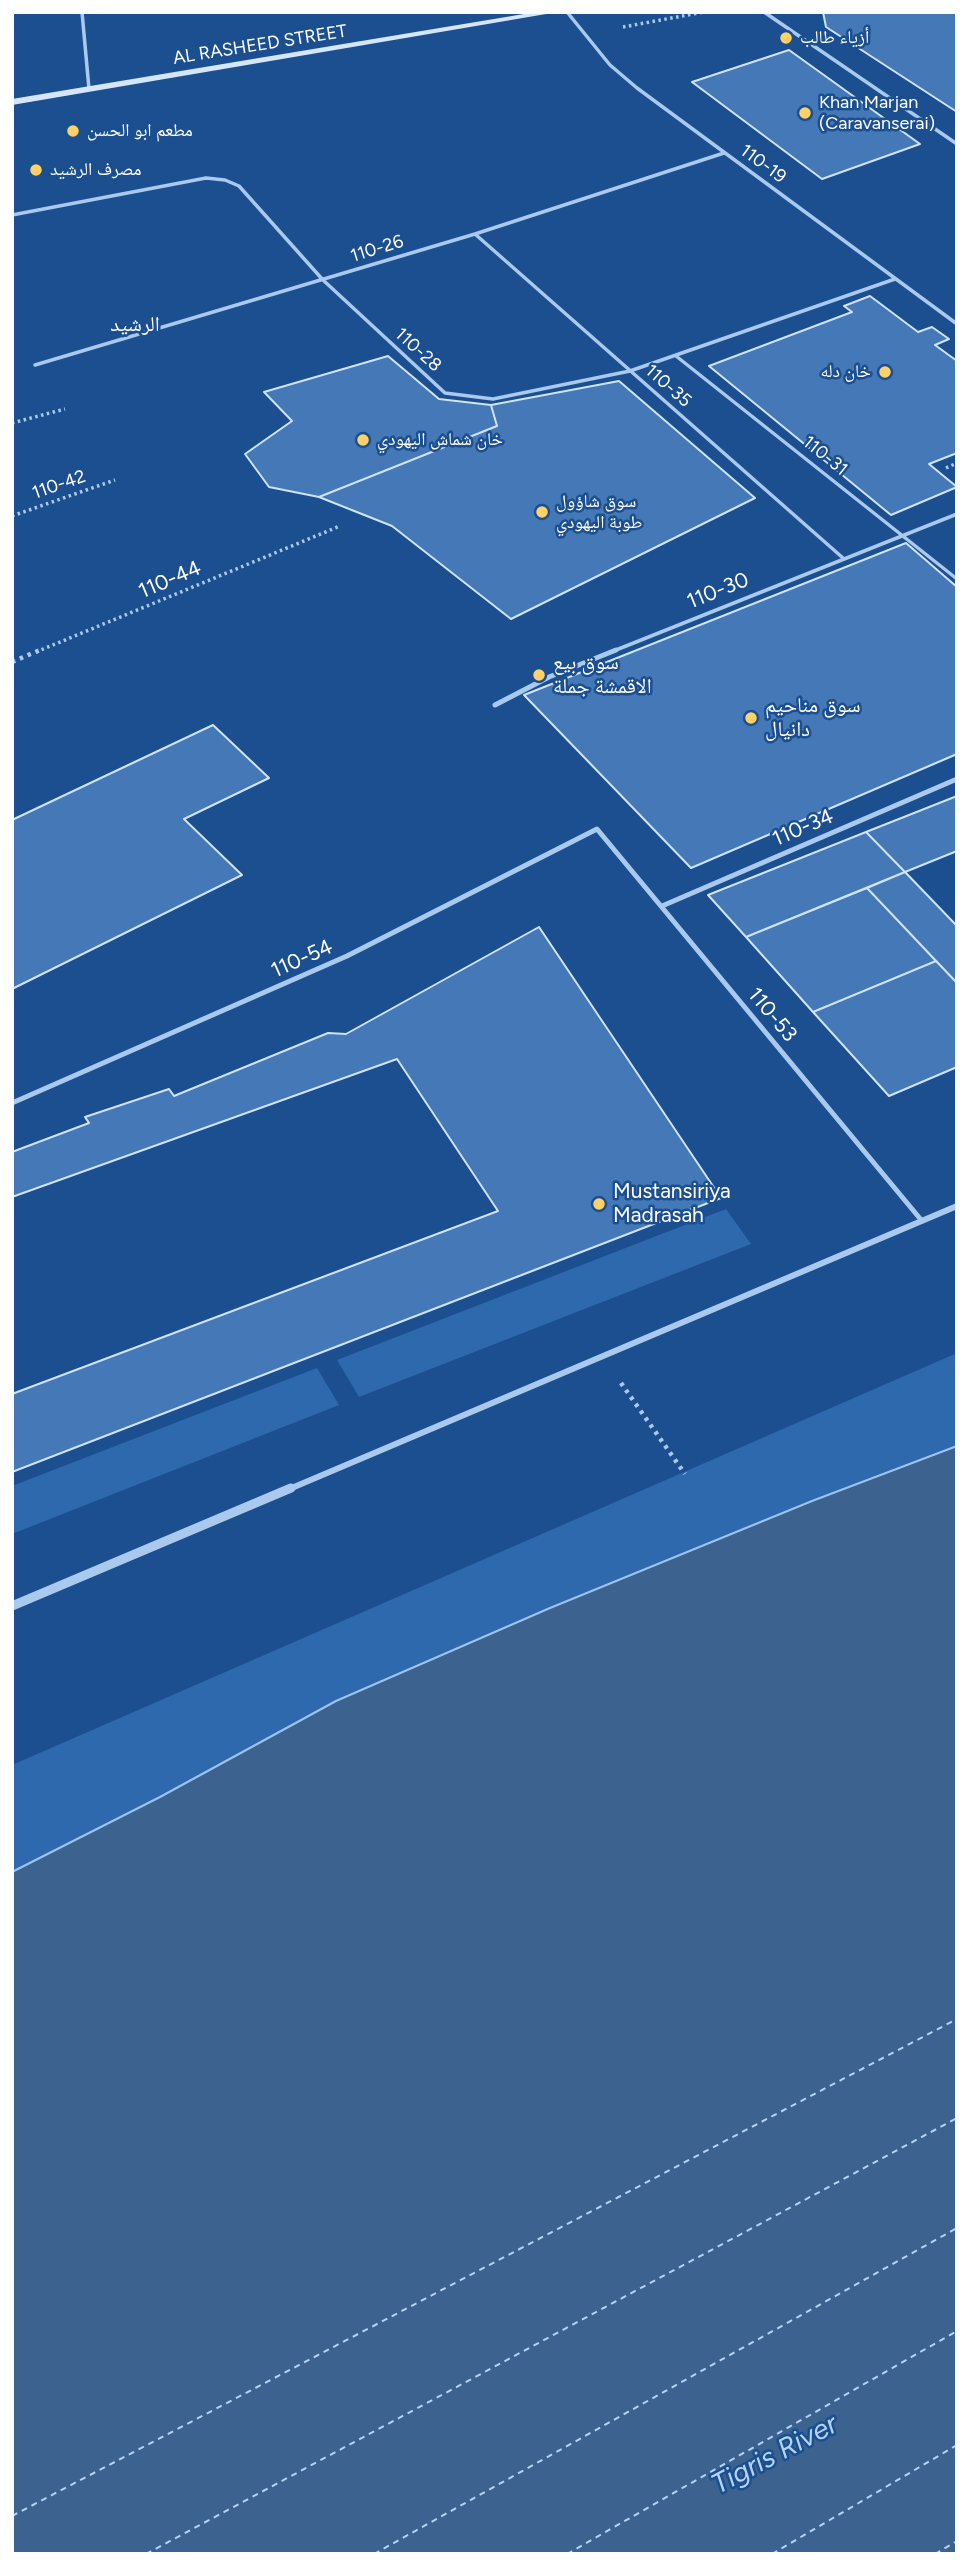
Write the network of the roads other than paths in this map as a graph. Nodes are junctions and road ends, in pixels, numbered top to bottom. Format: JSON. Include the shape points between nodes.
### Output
{"nodes":[{"id":1,"x":82,"y":12,"type":"edge"},
{"id":2,"x":554,"y":12,"type":"edge"},
{"id":3,"x":567,"y":12,"type":"edge"},
{"id":4,"x":764,"y":12,"type":"edge"},
{"id":5,"x":89,"y":89,"type":"junction"},
{"id":6,"x":12,"y":102,"type":"edge"},
{"id":7,"x":957,"y":144,"type":"edge"},
{"id":8,"x":724,"y":153,"type":"junction"},
{"id":9,"x":12,"y":215,"type":"edge"},
{"id":10,"x":475,"y":234,"type":"junction"},
{"id":11,"x":895,"y":279,"type":"junction"},
{"id":12,"x":323,"y":280,"type":"junction"},
{"id":13,"x":957,"y":324,"type":"edge"},
{"id":14,"x":676,"y":355,"type":"junction"},
{"id":15,"x":35,"y":365,"type":"dead end"},
{"id":16,"x":630,"y":371,"type":"junction"},
{"id":17,"x":957,"y":514,"type":"edge"},
{"id":18,"x":901,"y":535,"type":"junction"},
{"id":19,"x":843,"y":558,"type":"junction"},
{"id":20,"x":957,"y":579,"type":"edge"},
{"id":21,"x":495,"y":705,"type":"dead end"},
{"id":22,"x":957,"y":779,"type":"edge"},
{"id":23,"x":597,"y":829,"type":"joint"},
{"id":24,"x":662,"y":906,"type":"junction"},
{"id":25,"x":12,"y":1104,"type":"edge"},
{"id":26,"x":957,"y":1206,"type":"edge"},
{"id":27,"x":922,"y":1221,"type":"junction"},
{"id":28,"x":12,"y":1606,"type":"edge"}],
"edges":[{"from":1,"to":5,"type":"lane"},
{"from":2,"to":5,"type":"main road","name":"AL RASHEED STREET"},
{"from":3,"to":8,"type":"lane","name":"110-19","via":[[610,65]]},
{"from":4,"to":7,"type":"lane"},
{"from":5,"to":6,"type":"main road","name":"AL RASHEED STREET"},
{"from":8,"to":10,"type":"lane","name":"110-26"},
{"from":8,"to":11,"type":"lane","name":"110-19"},
{"from":9,"to":12,"type":"lane","name":"110-28","via":[[206,178],[225,180],[239,186]]},
{"from":10,"to":12,"type":"lane","name":"110-26"},
{"from":10,"to":16,"type":"lane","name":"110-35"},
{"from":11,"to":13,"type":"lane","name":"110-19"},
{"from":11,"to":14,"type":"lane","name":"110-28"},
{"from":12,"to":15,"type":"lane","name":"110-26"},
{"from":12,"to":16,"type":"lane","name":"110-28","via":[[445,393],[494,399]]},
{"from":14,"to":16,"type":"lane","name":"110-28"},
{"from":14,"to":18,"type":"lane","name":"110-31"},
{"from":16,"to":19,"type":"lane","name":"110-35"},
{"from":17,"to":18,"type":"lane","name":"110-30"},
{"from":18,"to":19,"type":"lane","name":"110-30"},
{"from":18,"to":20,"type":"lane","name":"110-31"},
{"from":19,"to":21,"type":"lane","name":"110-30","via":[[549,677]]},
{"from":22,"to":24,"type":"lane","name":"110-34"},
{"from":23,"to":24,"type":"lane","name":"110-53"},
{"from":23,"to":25,"type":"lane","name":"110-54","via":[[347,956]]},
{"from":24,"to":27,"type":"lane","name":"110-53"},
{"from":26,"to":27,"type":"street"},
{"from":27,"to":28,"type":"street"}]}
